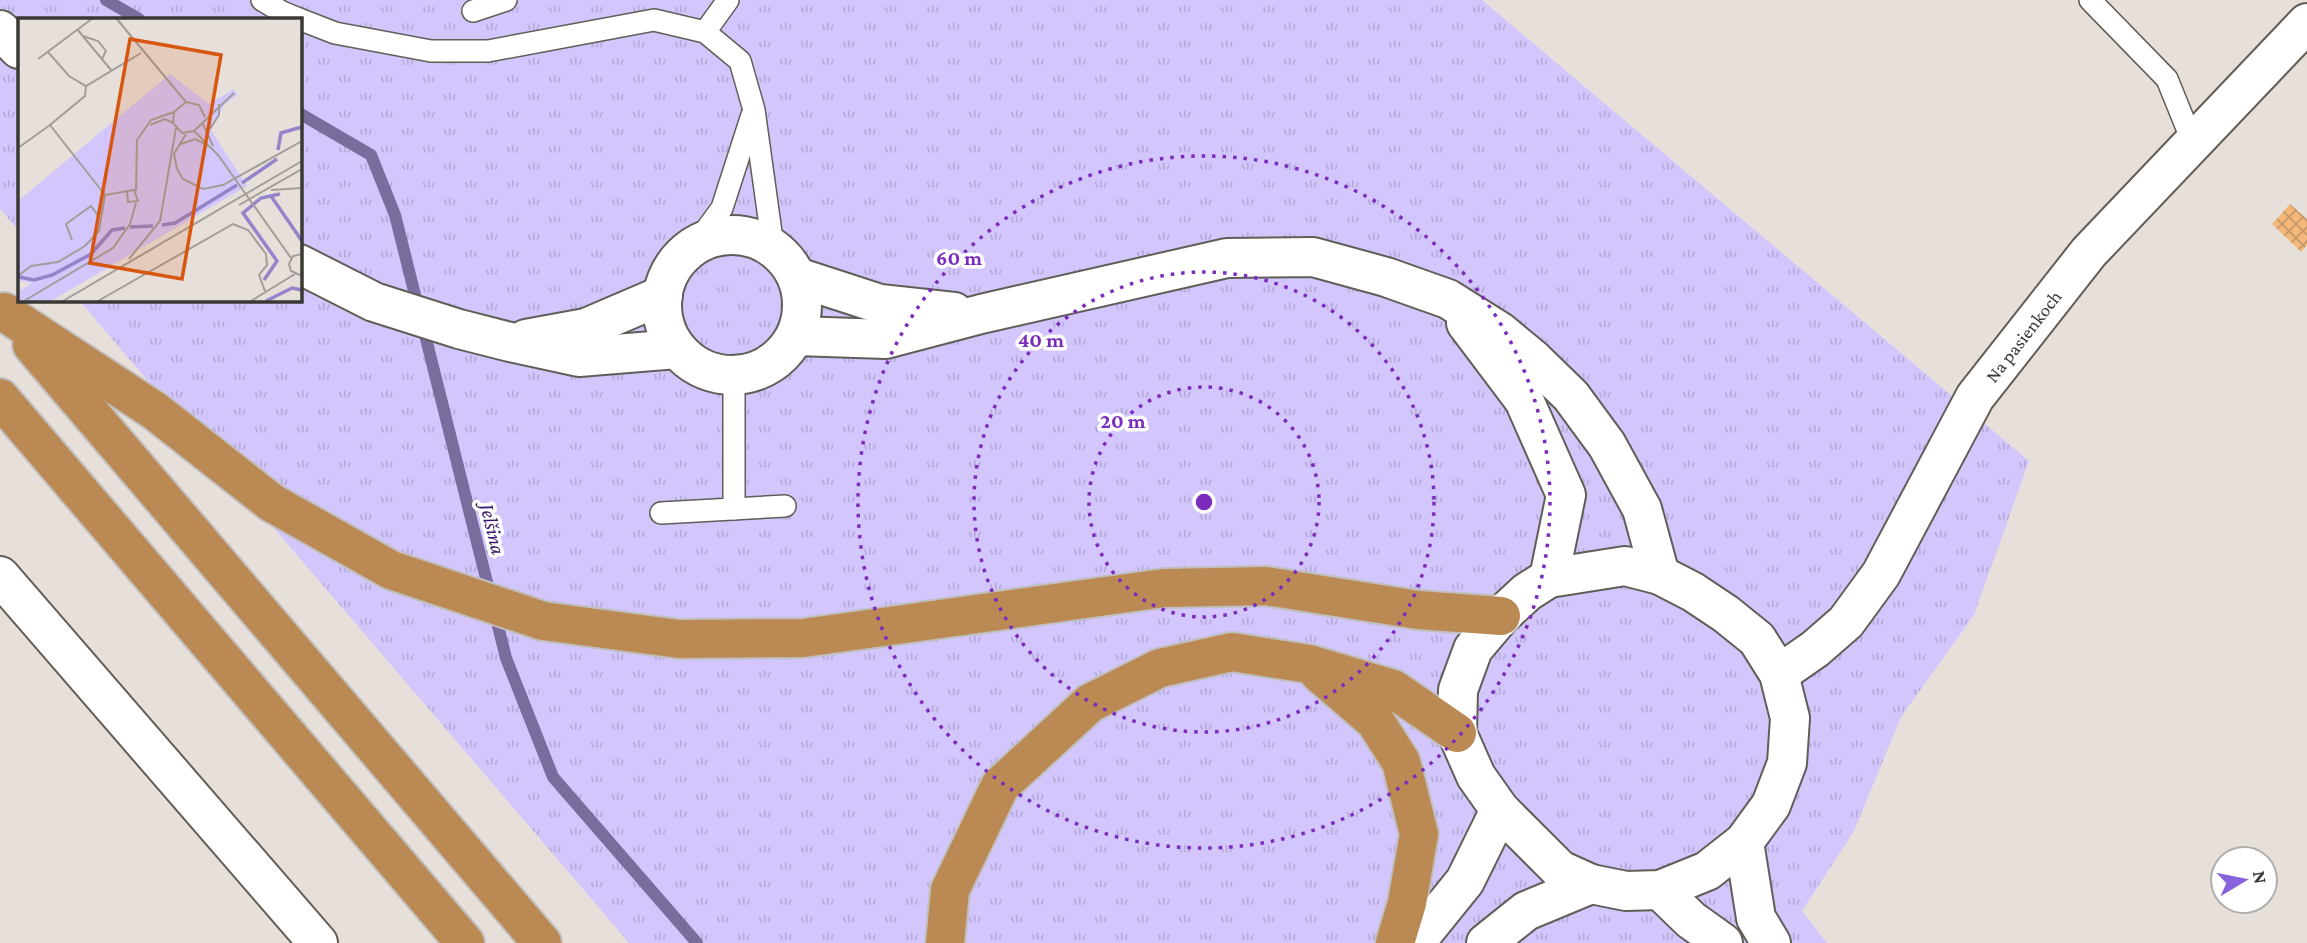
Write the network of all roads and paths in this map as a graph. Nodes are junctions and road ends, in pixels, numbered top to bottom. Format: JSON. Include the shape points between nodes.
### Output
{"nodes":[{"id":1,"x":262,"y":0,"type":"edge"},
{"id":2,"x":506,"y":0,"type":"edge"},
{"id":3,"x":728,"y":0,"type":"edge"},
{"id":4,"x":2090,"y":0,"type":"edge"},
{"id":5,"x":474,"y":11,"type":"dead end"},
{"id":6,"x":297,"y":18,"type":"edge"},
{"id":7,"x":301,"y":20,"type":"edge"},
{"id":8,"x":2307,"y":23,"type":"edge"},
{"id":9,"x":0,"y":30,"type":"edge"},
{"id":10,"x":705,"y":32,"type":"junction"},
{"id":11,"x":18,"y":48,"type":"edge"},
{"id":12,"x":754,"y":110,"type":"junction"},
{"id":13,"x":2193,"y":143,"type":"junction"},
{"id":14,"x":695,"y":245,"type":"junction"},
{"id":15,"x":773,"y":247,"type":"junction"},
{"id":16,"x":301,"y":265,"type":"edge"},
{"id":17,"x":797,"y":277,"type":"junction"},
{"id":18,"x":663,"y":295,"type":"junction"},
{"id":19,"x":1448,"y":299,"type":"junction"},
{"id":20,"x":2,"y":310,"type":"edge"},
{"id":21,"x":981,"y":314,"type":"junction"},
{"id":22,"x":796,"y":336,"type":"junction"},
{"id":23,"x":510,"y":342,"type":"junction"},
{"id":24,"x":677,"y":349,"type":"junction"},
{"id":25,"x":734,"y":376,"type":"junction"},
{"id":26,"x":0,"y":398,"type":"edge"},
{"id":27,"x":785,"y":506,"type":"dead end"},
{"id":28,"x":734,"y":509,"type":"junction"},
{"id":29,"x":661,"y":513,"type":"dead end"},
{"id":30,"x":1660,"y":575,"type":"junction"},
{"id":31,"x":0,"y":576,"type":"edge"},
{"id":32,"x":1549,"y":578,"type":"junction"},
{"id":33,"x":1501,"y":616,"type":"junction"},
{"id":34,"x":1309,"y":664,"type":"junction"},
{"id":35,"x":1779,"y":674,"type":"junction"},
{"id":36,"x":1457,"y":733,"type":"junction"},
{"id":37,"x":1500,"y":810,"type":"junction"},
{"id":38,"x":1744,"y":842,"type":"junction"},
{"id":39,"x":1591,"y":884,"type":"junction"},
{"id":40,"x":1660,"y":890,"type":"junction"},
{"id":41,"x":318,"y":943,"type":"edge"},
{"id":42,"x":465,"y":943,"type":"edge"},
{"id":43,"x":542,"y":943,"type":"edge"},
{"id":44,"x":946,"y":943,"type":"edge"},
{"id":45,"x":1395,"y":943,"type":"edge"},
{"id":46,"x":1415,"y":943,"type":"edge"},
{"id":47,"x":1486,"y":943,"type":"edge"},
{"id":48,"x":1723,"y":943,"type":"edge"},
{"id":49,"x":1771,"y":943,"type":"edge"}],
"edges":[{"from":1,"to":6,"type":"lane"},
{"from":2,"to":5,"type":"lane"},
{"from":3,"to":10,"type":"lane"},
{"from":4,"to":13,"type":"lane","via":[[2167,79]]},
{"from":7,"to":10,"type":"lane","via":[[335,33],[431,51],[488,51],[654,20]]},
{"from":8,"to":13,"type":"street","name":"Na pasienkoch"},
{"from":9,"to":11,"type":"street"},
{"from":10,"to":12,"type":"lane","via":[[740,61]]},
{"from":12,"to":14,"type":"lane","via":[[722,208]]},
{"from":12,"to":15,"type":"lane"},
{"from":13,"to":35,"type":"street","name":"Na pasienkoch","via":[[2089,252],[1975,397],[1881,574],[1846,622]]},
{"from":14,"to":15,"type":"street","via":[[720,235],[748,236]]},
{"from":14,"to":18,"type":"street","via":[[673,267]]},
{"from":15,"to":17,"type":"street"},
{"from":16,"to":23,"type":"street","via":[[374,302]]},
{"from":17,"to":21,"type":"street","via":[[880,304]]},
{"from":17,"to":22,"type":"street","via":[[803,307]]},
{"from":18,"to":23,"type":"street","via":[[586,328]]},
{"from":18,"to":24,"type":"street","via":[[664,324]]},
{"from":19,"to":21,"type":"street","via":[[1313,257],[1227,258]]},
{"from":19,"to":30,"type":"street","via":[[1499,331],[1571,396],[1607,445],[1642,509]]},
{"from":19,"to":32,"type":"street","via":[[1524,400],[1566,495]]},
{"from":20,"to":33,"type":"highway","via":[[155,411],[272,503],[391,570],[543,621],[679,639],[803,638],[1164,588],[1266,586],[1418,610]]},
{"from":20,"to":43,"type":"highway"},
{"from":21,"to":22,"type":"street","via":[[886,339]]},
{"from":22,"to":25,"type":"street","via":[[770,364]]},
{"from":23,"to":24,"type":"street","via":[[579,357]]},
{"from":24,"to":25,"type":"street","via":[[703,369]]},
{"from":25,"to":28,"type":"lane"},
{"from":26,"to":42,"type":"highway"},
{"from":27,"to":28,"type":"lane"},
{"from":28,"to":29,"type":"lane"},
{"from":30,"to":32,"type":"street","via":[[1625,566]]},
{"from":30,"to":35,"type":"street","via":[[1737,622],[1757,639]]},
{"from":31,"to":41,"type":"street"},
{"from":32,"to":33,"type":"street"},
{"from":33,"to":36,"type":"street","via":[[1473,649],[1458,690]]},
{"from":34,"to":36,"type":"highway","via":[[1393,689]]},
{"from":34,"to":44,"type":"highway","via":[[1232,652],[1160,668],[1090,703],[1000,786],[950,890]]},
{"from":34,"to":45,"type":"highway","via":[[1375,721],[1401,762],[1419,834]]},
{"from":35,"to":38,"type":"street","via":[[1790,718],[1787,763],[1771,806]]},
{"from":36,"to":37,"type":"street","via":[[1476,776]]},
{"from":37,"to":39,"type":"street","via":[[1560,870]]},
{"from":37,"to":46,"type":"street","via":[[1465,881]]},
{"from":38,"to":40,"type":"street","via":[[1707,871]]},
{"from":38,"to":49,"type":"street","via":[[1756,918]]},
{"from":39,"to":40,"type":"street","via":[[1626,891]]},
{"from":39,"to":47,"type":"street","via":[[1526,911]]},
{"from":40,"to":48,"type":"street"}]}
